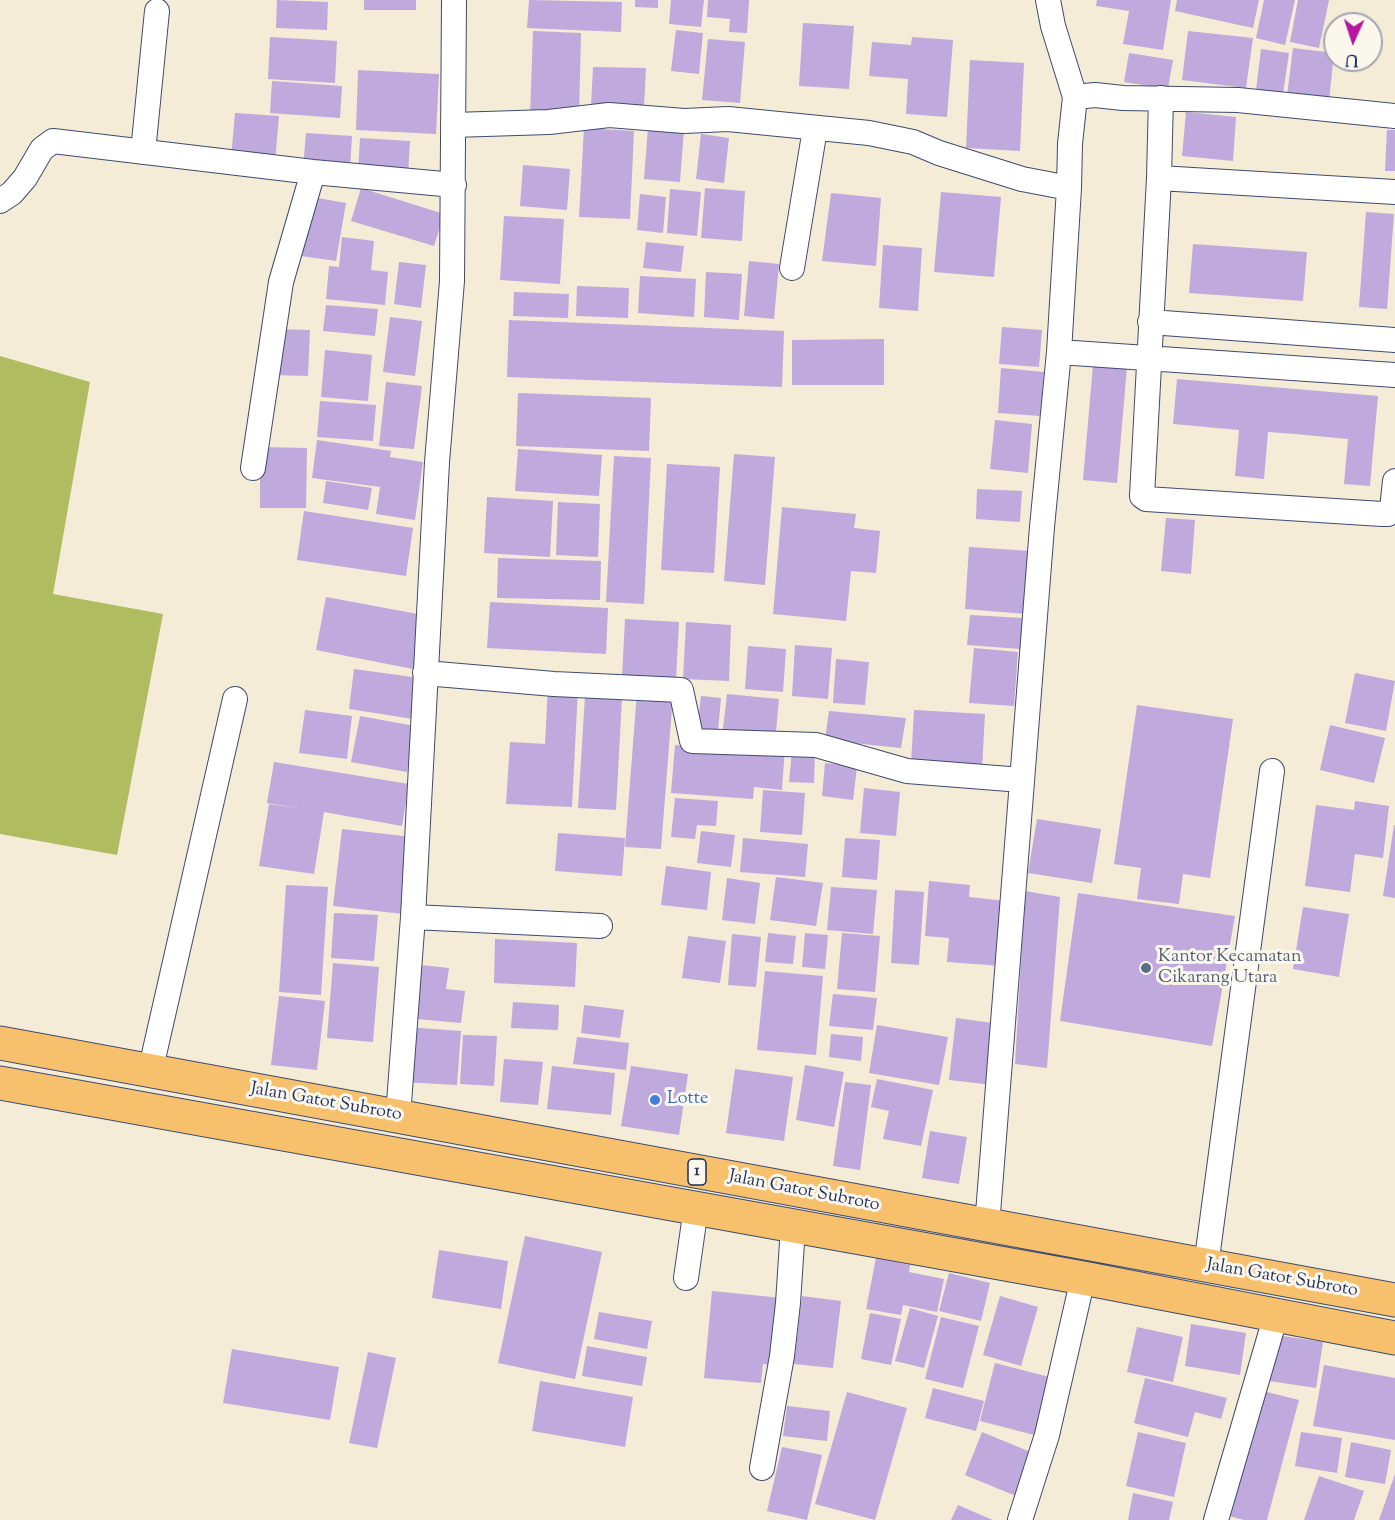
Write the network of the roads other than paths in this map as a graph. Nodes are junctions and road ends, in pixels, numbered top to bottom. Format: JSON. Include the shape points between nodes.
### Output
{"nodes":[{"id":1,"x":454,"y":0,"type":"edge"},
{"id":2,"x":1048,"y":0,"type":"edge"},
{"id":3,"x":157,"y":11,"type":"dead end"},
{"id":4,"x":1075,"y":98,"type":"junction"},
{"id":5,"x":1161,"y":98,"type":"junction"},
{"id":6,"x":1395,"y":116,"type":"edge"},
{"id":7,"x":453,"y":125,"type":"junction"},
{"id":8,"x":815,"y":129,"type":"junction"},
{"id":9,"x":143,"y":152,"type":"junction"},
{"id":10,"x":313,"y":172,"type":"junction"},
{"id":11,"x":1160,"y":178,"type":"junction"},
{"id":12,"x":454,"y":185,"type":"junction"},
{"id":13,"x":1070,"y":188,"type":"junction"},
{"id":14,"x":1395,"y":192,"type":"edge"},
{"id":15,"x":0,"y":201,"type":"edge"},
{"id":16,"x":792,"y":268,"type":"dead end"},
{"id":17,"x":1150,"y":322,"type":"junction"},
{"id":18,"x":1395,"y":340,"type":"edge"},
{"id":19,"x":1059,"y":352,"type":"junction"},
{"id":20,"x":1150,"y":357,"type":"junction"},
{"id":21,"x":1395,"y":375,"type":"edge"},
{"id":22,"x":253,"y":468,"type":"dead end"},
{"id":23,"x":1395,"y":481,"type":"edge"},
{"id":24,"x":425,"y":673,"type":"junction"},
{"id":25,"x":235,"y":699,"type":"dead end"},
{"id":26,"x":1272,"y":771,"type":"dead end"},
{"id":27,"x":1022,"y":780,"type":"junction"},
{"id":28,"x":413,"y":917,"type":"junction"},
{"id":29,"x":600,"y":926,"type":"dead end"},
{"id":30,"x":0,"y":1043,"type":"edge"},
{"id":31,"x":150,"y":1072,"type":"junction"},
{"id":32,"x":0,"y":1083,"type":"edge"},
{"id":33,"x":398,"y":1116,"type":"junction"},
{"id":34,"x":696,"y":1208,"type":"junction"},
{"id":35,"x":987,"y":1226,"type":"junction"},
{"id":36,"x":793,"y":1227,"type":"junction"},
{"id":37,"x":1206,"y":1266,"type":"junction"},
{"id":38,"x":687,"y":1278,"type":"dead end"},
{"id":39,"x":1083,"y":1278,"type":"junction"},
{"id":40,"x":1395,"y":1300,"type":"edge"},
{"id":41,"x":1276,"y":1315,"type":"junction"},
{"id":42,"x":1395,"y":1338,"type":"edge"},
{"id":43,"x":762,"y":1468,"type":"dead end"},
{"id":44,"x":1020,"y":1520,"type":"edge"},
{"id":45,"x":1216,"y":1520,"type":"edge"}],
"edges":[{"from":1,"to":7,"type":"street"},
{"from":2,"to":4,"type":"street"},
{"from":3,"to":9,"type":"street"},
{"from":4,"to":5,"type":"street"},
{"from":4,"to":13,"type":"street"},
{"from":5,"to":6,"type":"street","via":[[1238,100]]},
{"from":5,"to":11,"type":"street"},
{"from":7,"to":8,"type":"street","via":[[549,122],[609,115],[684,121],[728,119]]},
{"from":7,"to":12,"type":"street"},
{"from":8,"to":13,"type":"street","via":[[890,136],[1022,178]]},
{"from":8,"to":16,"type":"street"},
{"from":9,"to":10,"type":"street"},
{"from":9,"to":15,"type":"street","via":[[53,141],[42,150],[12,193]]},
{"from":10,"to":12,"type":"street"},
{"from":10,"to":22,"type":"street","via":[[281,282]]},
{"from":11,"to":14,"type":"street"},
{"from":11,"to":17,"type":"street"},
{"from":12,"to":24,"type":"street","via":[[452,281]]},
{"from":13,"to":19,"type":"street"},
{"from":17,"to":18,"type":"street"},
{"from":17,"to":20,"type":"street"},
{"from":19,"to":20,"type":"street"},
{"from":19,"to":27,"type":"street"},
{"from":20,"to":21,"type":"street"},
{"from":20,"to":23,"type":"street","via":[[1141,490],[1146,499],[1388,514]]},
{"from":24,"to":27,"type":"street","via":[[681,690],[692,741],[816,745],[907,771]]},
{"from":24,"to":28,"type":"street"},
{"from":25,"to":31,"type":"street"},
{"from":26,"to":37,"type":"street"},
{"from":27,"to":35,"type":"street"},
{"from":28,"to":29,"type":"street"},
{"from":28,"to":33,"type":"street"},
{"from":30,"to":31,"type":"highway","name":"Jalan Gatot Subroto","number":"1"},
{"from":31,"to":33,"type":"highway","name":"Jalan Gatot Subroto","number":"1"},
{"from":32,"to":34,"type":"highway","name":"Jalan Gatot Subroto","number":"1"},
{"from":33,"to":35,"type":"highway","name":"Jalan Gatot Subroto","number":"1"},
{"from":34,"to":36,"type":"highway","name":"Jalan Gatot Subroto","number":"1"},
{"from":34,"to":38,"type":"street"},
{"from":35,"to":37,"type":"highway","name":"Jalan Gatot Subroto","number":"1"},
{"from":36,"to":39,"type":"highway","name":"Jalan Gatot Subroto","number":"1"},
{"from":36,"to":43,"type":"street","via":[[782,1356]]},
{"from":37,"to":40,"type":"highway","name":"Jalan Gatot Subroto","number":"1"},
{"from":39,"to":41,"type":"highway","name":"Jalan Gatot Subroto","number":"1"},
{"from":39,"to":44,"type":"street","via":[[1047,1435]]},
{"from":41,"to":42,"type":"highway","name":"Jalan Gatot Subroto","number":"1"},
{"from":41,"to":45,"type":"street"}]}
